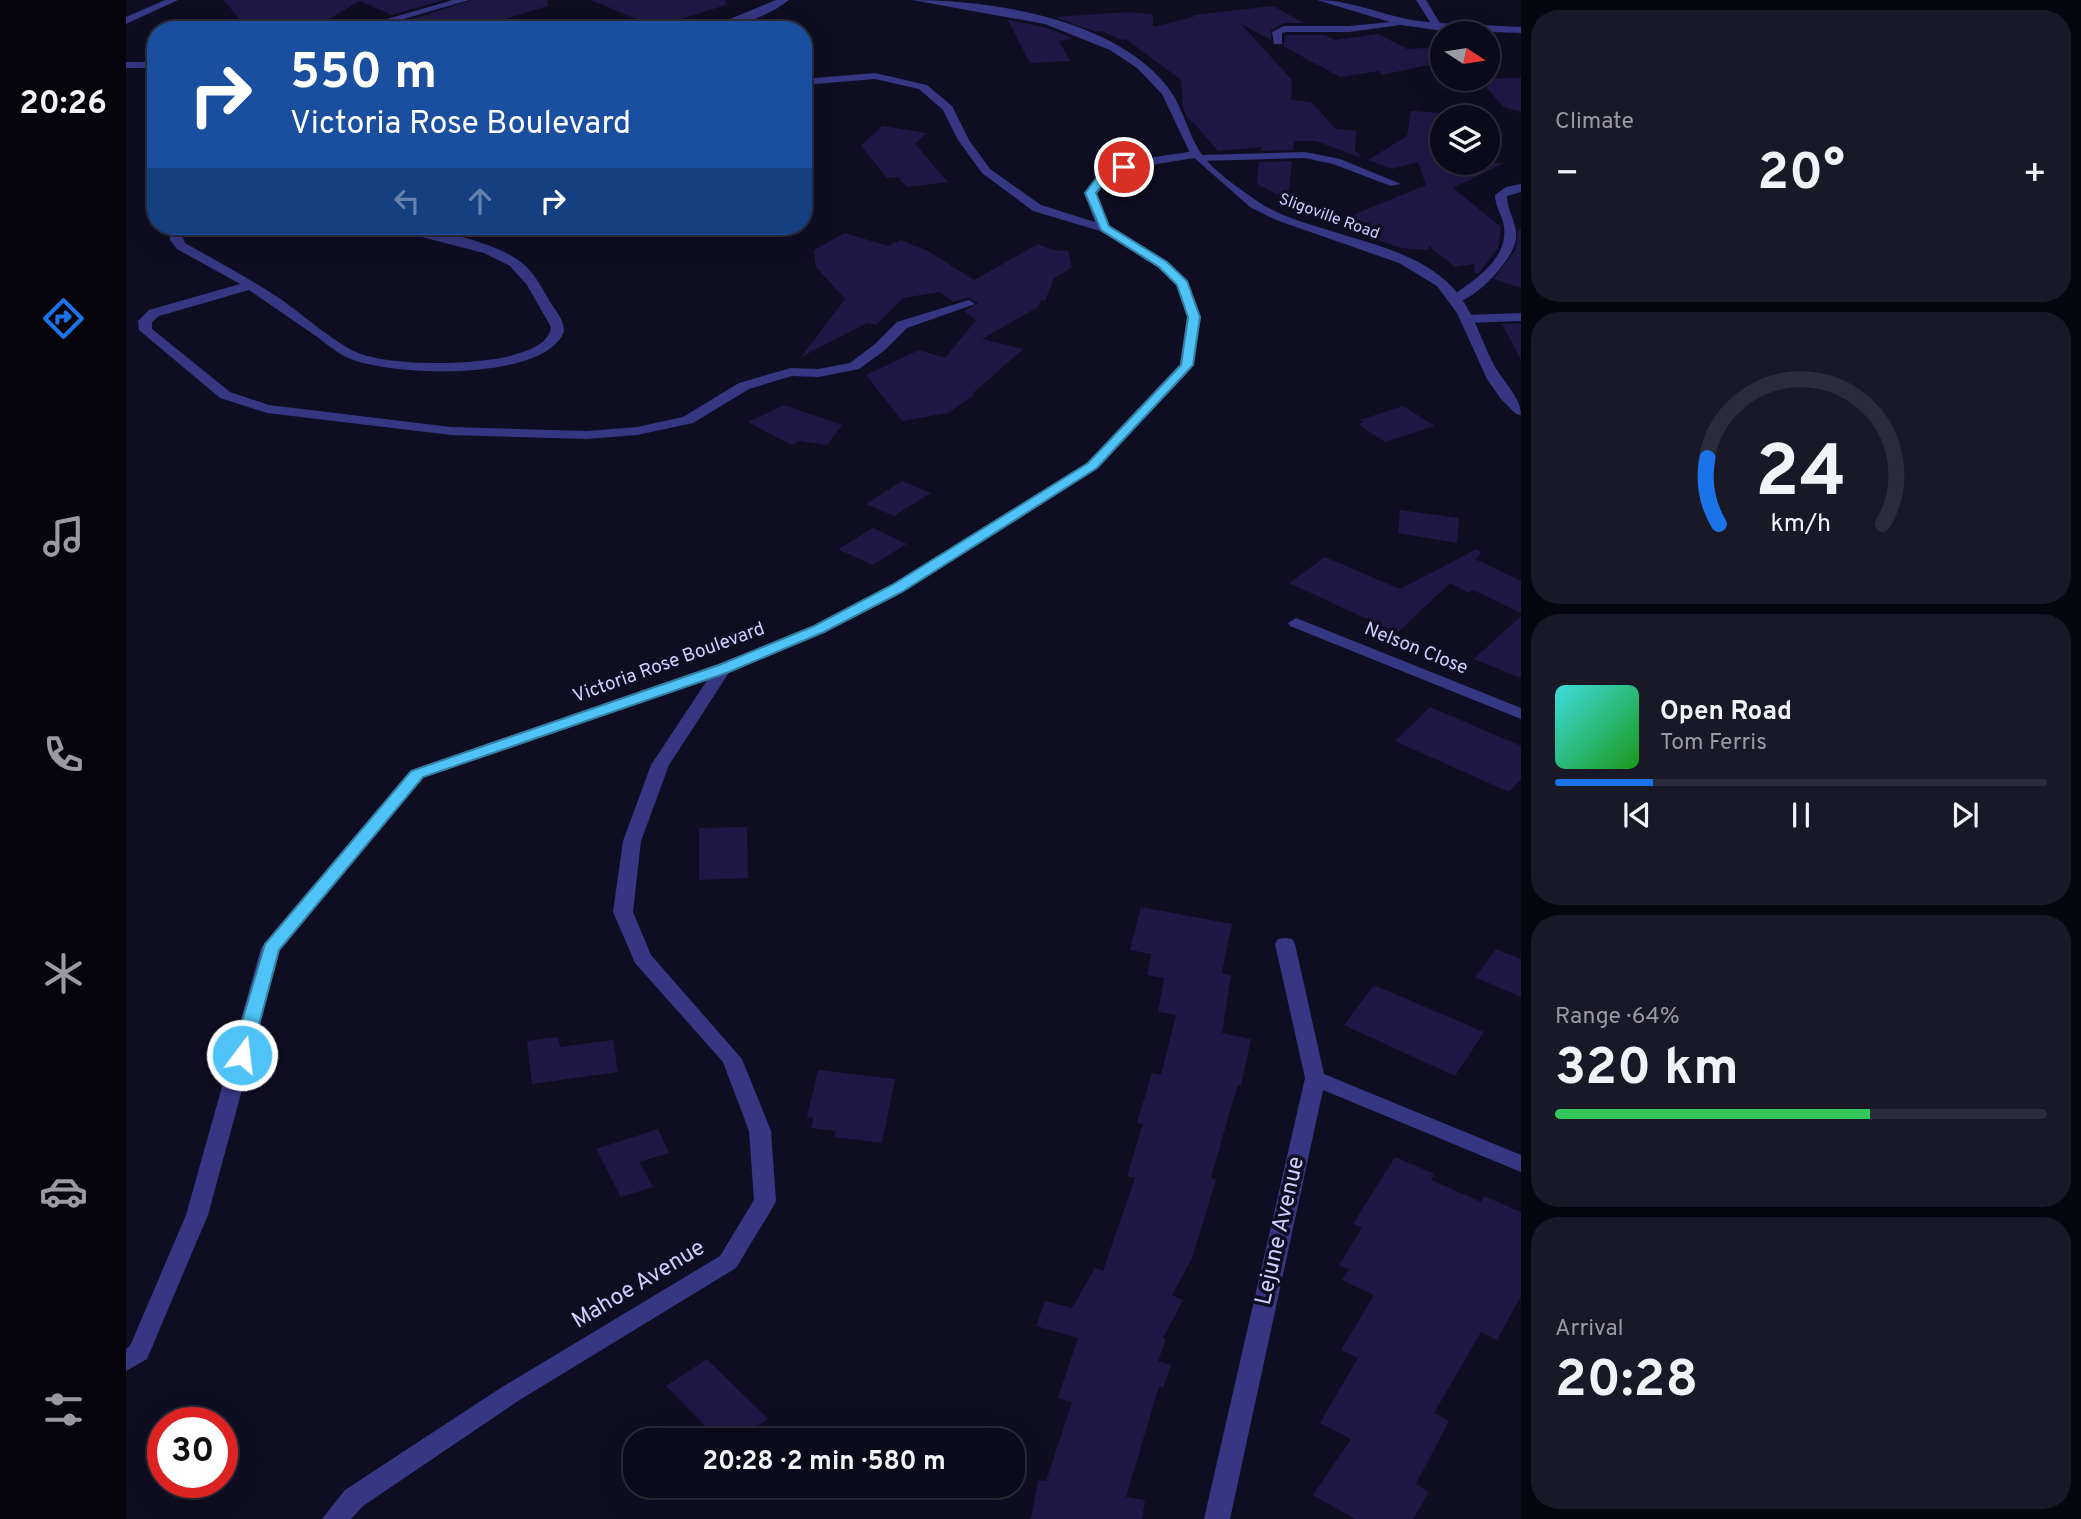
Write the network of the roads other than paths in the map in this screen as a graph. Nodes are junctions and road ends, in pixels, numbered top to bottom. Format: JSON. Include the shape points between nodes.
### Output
{"nodes":[{"id":1,"x":173,"y":0,"type":"edge"},
{"id":2,"x":464,"y":0,"type":"edge"},
{"id":3,"x":785,"y":0,"type":"edge"},
{"id":4,"x":917,"y":0,"type":"edge"},
{"id":5,"x":1322,"y":0,"type":"edge"},
{"id":6,"x":1421,"y":0,"type":"edge"},
{"id":7,"x":126,"y":21,"type":"edge"},
{"id":8,"x":387,"y":21,"type":"edge"},
{"id":9,"x":736,"y":21,"type":"edge"},
{"id":10,"x":1435,"y":21,"type":"edge"},
{"id":11,"x":1407,"y":24,"type":"junction"},
{"id":12,"x":1430,"y":26,"type":"edge"},
{"id":13,"x":1521,"y":30,"type":"edge"},
{"id":14,"x":1500,"y":31,"type":"edge"},
{"id":15,"x":1278,"y":42,"type":"dead end"},
{"id":16,"x":126,"y":65,"type":"edge"},
{"id":17,"x":147,"y":65,"type":"edge"},
{"id":18,"x":812,"y":81,"type":"edge"},
{"id":19,"x":1198,"y":156,"type":"junction"},
{"id":20,"x":1395,"y":184,"type":"dead end"},
{"id":21,"x":1521,"y":188,"type":"edge"},
{"id":22,"x":1104,"y":228,"type":"junction"},
{"id":23,"x":176,"y":235,"type":"edge"},
{"id":24,"x":429,"y":235,"type":"edge"},
{"id":25,"x":251,"y":285,"type":"junction"},
{"id":26,"x":1457,"y":299,"type":"junction"},
{"id":27,"x":969,"y":304,"type":"dead end"},
{"id":28,"x":1521,"y":317,"type":"edge"},
{"id":29,"x":1466,"y":319,"type":"junction"},
{"id":30,"x":1521,"y":411,"type":"edge"},
{"id":31,"x":1296,"y":623,"type":"dead end"},
{"id":32,"x":724,"y":668,"type":"junction"},
{"id":33,"x":1521,"y":715,"type":"edge"},
{"id":34,"x":1284,"y":944,"type":"dead end"},
{"id":35,"x":1315,"y":1078,"type":"junction"},
{"id":36,"x":1521,"y":1164,"type":"edge"},
{"id":37,"x":126,"y":1361,"type":"edge"},
{"id":38,"x":335,"y":1519,"type":"edge"},
{"id":39,"x":1217,"y":1519,"type":"edge"}],
"edges":[{"from":1,"to":7,"type":"street"},
{"from":2,"to":8,"type":"street"},
{"from":3,"to":9,"type":"street"},
{"from":4,"to":19,"type":"street","name":"Sligoville Road","via":[[999,9],[1119,50],[1162,86]]},
{"from":5,"to":11,"type":"street"},
{"from":6,"to":10,"type":"street"},
{"from":11,"to":12,"type":"street"},
{"from":11,"to":15,"type":"street","via":[[1284,29],[1277,32]]},
{"from":13,"to":14,"type":"street"},
{"from":16,"to":17,"type":"street"},
{"from":18,"to":22,"type":"street","name":"Victoria Rose Boulevard","via":[[875,76],[923,87],[948,108],[986,171],[1037,208]]},
{"from":19,"to":20,"type":"street","via":[[1305,155],[1336,161]]},
{"from":19,"to":22,"type":"street","via":[[1124,167],[1101,180],[1090,193]]},
{"from":19,"to":26,"type":"street","name":"Sligoville Road","via":[[1257,206],[1289,222],[1417,267]]},
{"from":21,"to":26,"type":"street","via":[[1500,195],[1511,237],[1499,266]]},
{"from":22,"to":32,"type":"street","name":"Victoria Rose Boulevard","via":[[1163,265],[1183,284],[1194,317],[1187,365],[1092,466],[897,589],[819,629]]},
{"from":23,"to":25,"type":"street","via":[[181,246]]},
{"from":24,"to":25,"type":"street","via":[[514,263],[528,276],[558,325],[550,344],[536,353],[486,366],[371,360],[352,355]]},
{"from":25,"to":27,"type":"street","via":[[154,313],[145,321],[146,330],[225,395],[267,409],[451,431],[587,435],[688,420],[744,386],[791,373],[855,366],[902,325]]},
{"from":26,"to":29,"type":"street","name":"Sligoville Road"},
{"from":28,"to":29,"type":"street"},
{"from":29,"to":30,"type":"street","name":"Sligoville Road","via":[[1491,377]]},
{"from":31,"to":33,"type":"street","name":"Nelson Close"},
{"from":32,"to":37,"type":"street","name":"Victoria Rose Boulevard","via":[[417,774],[271,948],[197,1215],[139,1352]]},
{"from":32,"to":38,"type":"street","name":"Mahoe Avenue","via":[[660,765],[632,841],[623,912],[642,958],[733,1059],[760,1131],[765,1201],[728,1262],[510,1394],[354,1497]]},
{"from":34,"to":35,"type":"street","name":"Lejune Avenue"},
{"from":35,"to":36,"type":"street"},
{"from":35,"to":39,"type":"street","name":"Lejune Avenue"}]}
